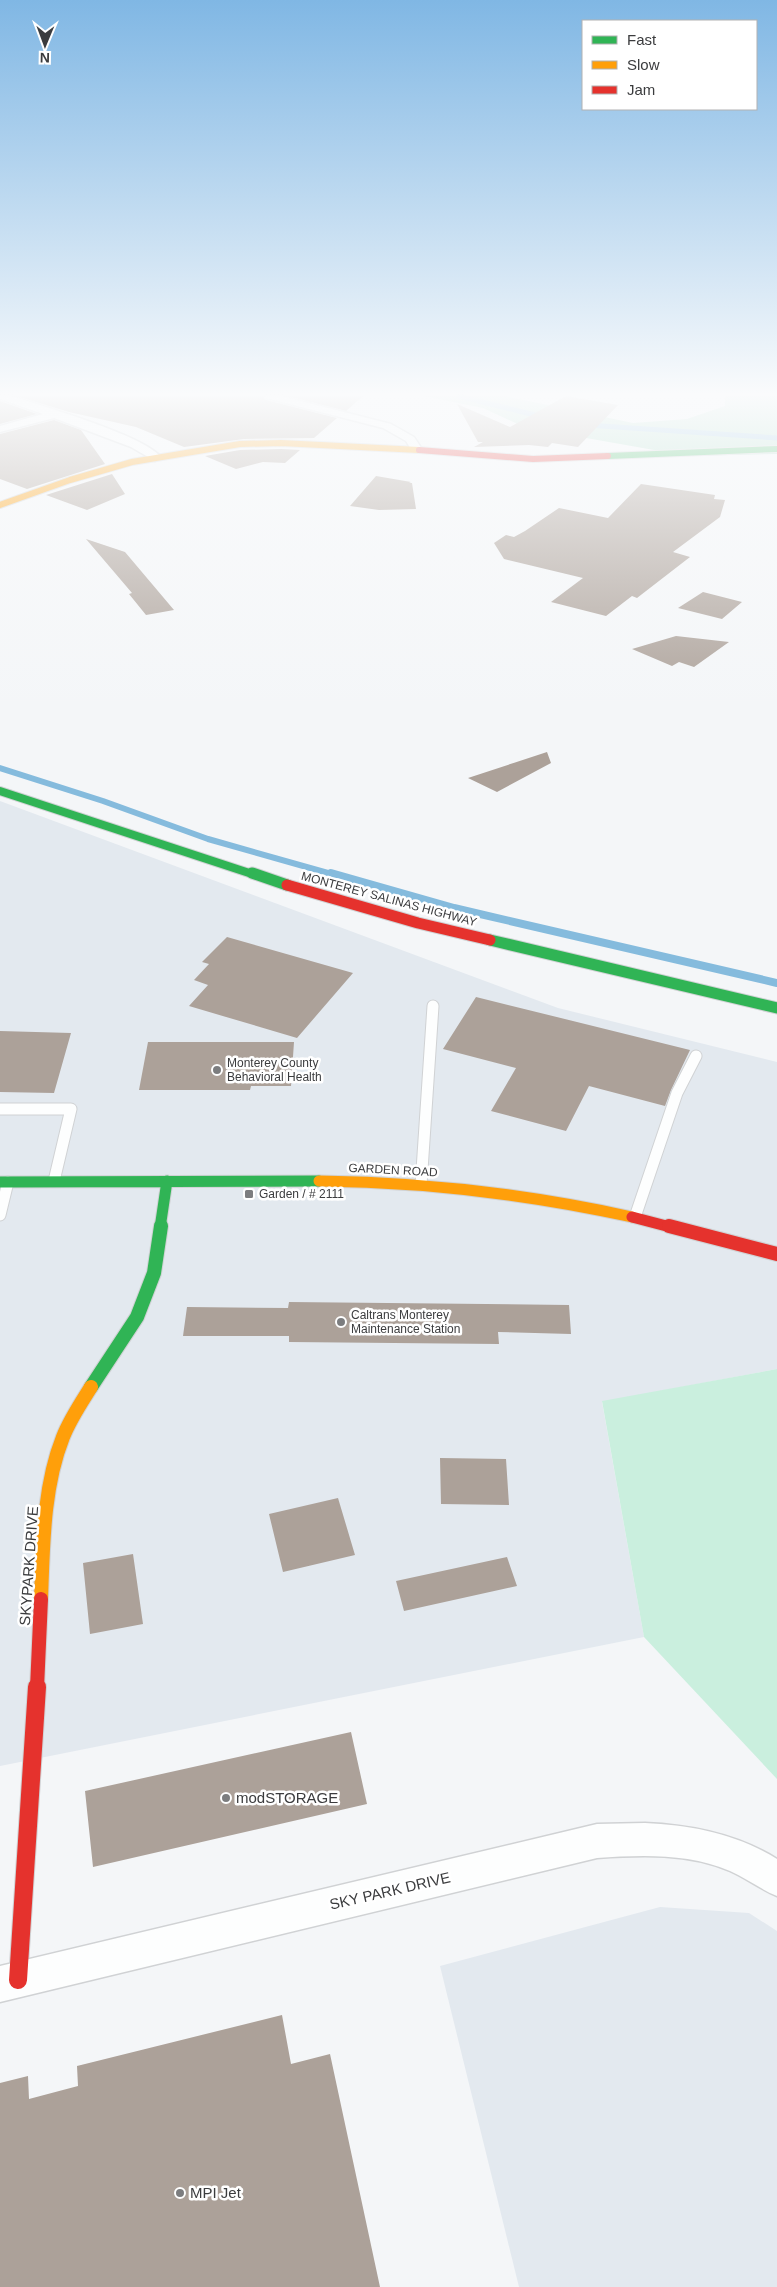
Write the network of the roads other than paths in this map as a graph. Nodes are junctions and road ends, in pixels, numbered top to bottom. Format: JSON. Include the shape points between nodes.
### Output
{"nodes":[{"id":1,"x":0,"y":791,"type":"edge"},
{"id":2,"x":433,"y":1006,"type":"dead end"},
{"id":3,"x":777,"y":1008,"type":"edge"},
{"id":4,"x":696,"y":1056,"type":"dead end"},
{"id":5,"x":0,"y":1108,"type":"edge"},
{"id":6,"x":166,"y":1181,"type":"junction"},
{"id":7,"x":4,"y":1182,"type":"edge"},
{"id":8,"x":54,"y":1182,"type":"junction"},
{"id":9,"x":421,"y":1184,"type":"junction"},
{"id":10,"x":0,"y":1214,"type":"edge"},
{"id":11,"x":635,"y":1217,"type":"junction"},
{"id":12,"x":777,"y":1254,"type":"edge"},
{"id":13,"x":777,"y":1879,"type":"edge"},
{"id":14,"x":9,"y":1982,"type":"edge"}],
"edges":[{"from":1,"to":3,"type":"main road","name":"MONTEREY SALINAS HIGHWAY","via":[[248,874],[418,923]]},
{"from":2,"to":9,"type":"lane"},
{"from":4,"to":11,"type":"lane","via":[[678,1093]]},
{"from":5,"to":8,"type":"lane","via":[[70,1109]]},
{"from":6,"to":8,"type":"main road","name":"GARDEN ROAD"},
{"from":6,"to":9,"type":"main road","name":"GARDEN ROAD"},
{"from":6,"to":14,"type":"main road","name":"SKYPARK DRIVE","via":[[154,1273],[137,1317],[89,1390],[56,1455],[44,1537],[33,1749]]},
{"from":7,"to":8,"type":"main road","name":"GARDEN ROAD"},
{"from":7,"to":10,"type":"lane"},
{"from":9,"to":11,"type":"main road","name":"GARDEN ROAD","via":[[536,1197]]},
{"from":11,"to":12,"type":"main road","name":"GARDEN ROAD"},
{"from":13,"to":14,"type":"street","name":"SKY PARK DRIVE","via":[[733,1855],[691,1842],[653,1839],[597,1842]]}]}
